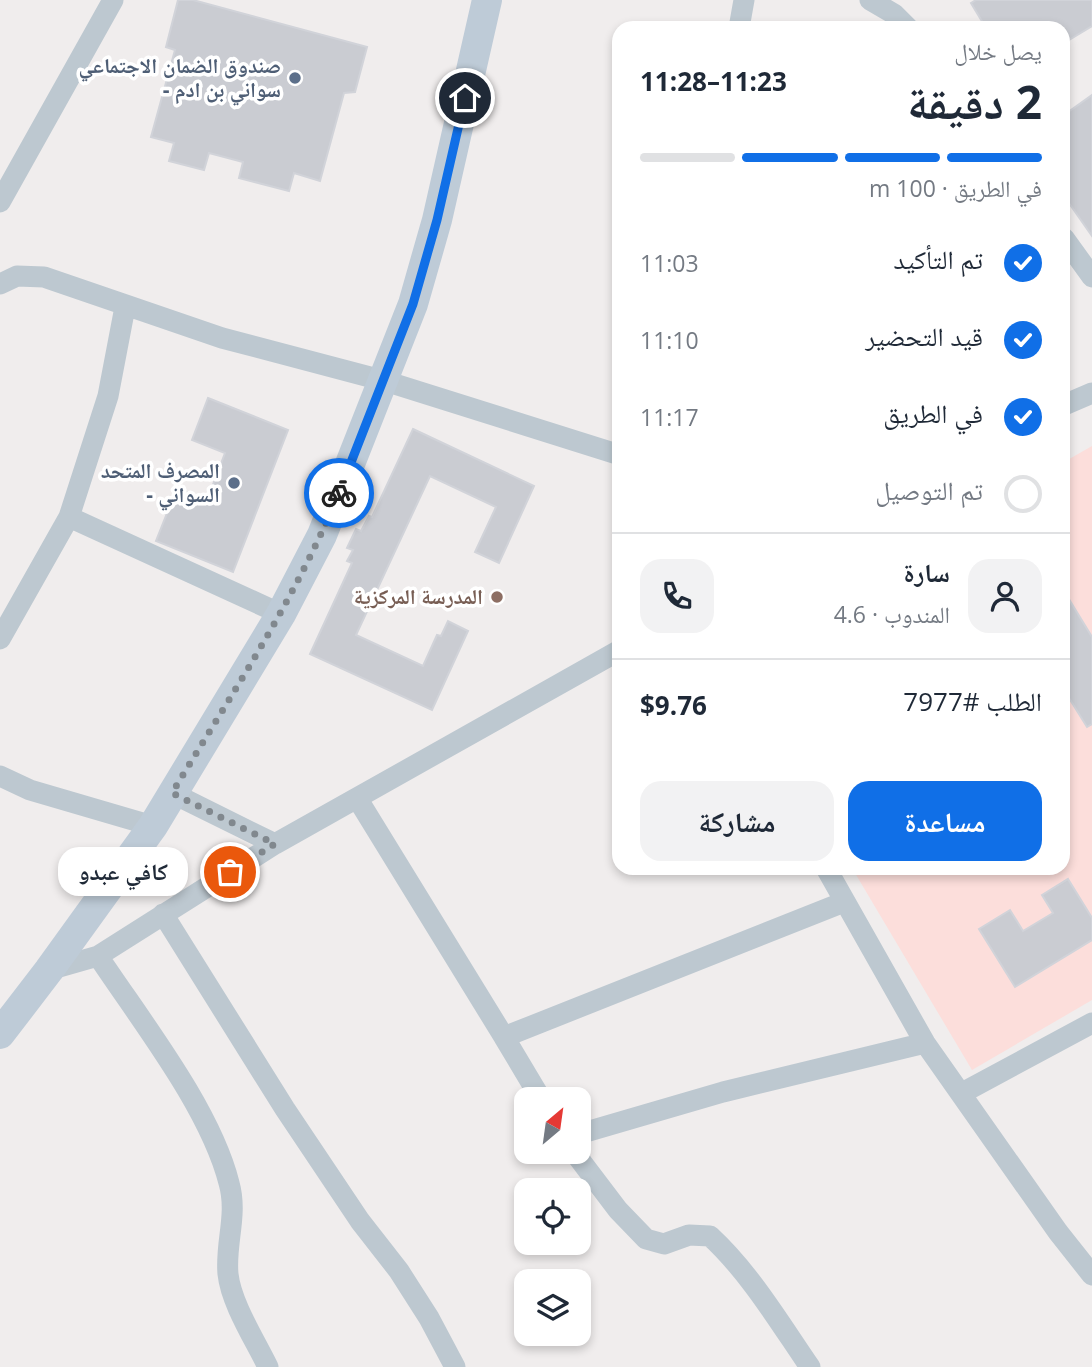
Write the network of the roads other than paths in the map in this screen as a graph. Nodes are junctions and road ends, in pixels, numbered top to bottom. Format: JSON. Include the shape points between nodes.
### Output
{"nodes":[{"id":1,"x":113,"y":0,"type":"edge"},
{"id":2,"x":487,"y":0,"type":"edge"},
{"id":3,"x":744,"y":0,"type":"edge"},
{"id":4,"x":870,"y":0,"type":"edge"},
{"id":5,"x":740,"y":21,"type":"edge"},
{"id":6,"x":901,"y":21,"type":"edge"},
{"id":7,"x":0,"y":202,"type":"edge"},
{"id":8,"x":1070,"y":246,"type":"edge"},
{"id":9,"x":1092,"y":277,"type":"edge"},
{"id":10,"x":0,"y":284,"type":"edge"},
{"id":11,"x":125,"y":307,"type":"junction"},
{"id":12,"x":384,"y":381,"type":"junction"},
{"id":13,"x":1092,"y":393,"type":"edge"},
{"id":14,"x":1070,"y":402,"type":"edge"},
{"id":15,"x":612,"y":452,"type":"edge"},
{"id":16,"x":69,"y":517,"type":"junction"},
{"id":17,"x":281,"y":614,"type":"junction"},
{"id":18,"x":0,"y":639,"type":"edge"},
{"id":19,"x":612,"y":655,"type":"edge"},
{"id":20,"x":0,"y":776,"type":"edge"},
{"id":21,"x":172,"y":793,"type":"junction"},
{"id":22,"x":357,"y":798,"type":"junction"},
{"id":23,"x":153,"y":826,"type":"junction"},
{"id":24,"x":275,"y":844,"type":"junction"},
{"id":25,"x":830,"y":875,"type":"edge"},
{"id":26,"x":844,"y":902,"type":"junction"},
{"id":27,"x":163,"y":914,"type":"junction"},
{"id":28,"x":98,"y":956,"type":"junction"},
{"id":29,"x":49,"y":970,"type":"junction"},
{"id":30,"x":1092,"y":1023,"type":"edge"},
{"id":31,"x":0,"y":1034,"type":"edge"},
{"id":32,"x":504,"y":1037,"type":"junction"},
{"id":33,"x":925,"y":1043,"type":"junction"},
{"id":34,"x":534,"y":1087,"type":"edge"},
{"id":35,"x":962,"y":1093,"type":"junction"},
{"id":36,"x":592,"y":1130,"type":"edge"},
{"id":37,"x":583,"y":1164,"type":"edge"},
{"id":38,"x":1092,"y":1275,"type":"edge"},
{"id":39,"x":268,"y":1367,"type":"edge"},
{"id":40,"x":455,"y":1367,"type":"edge"},
{"id":41,"x":810,"y":1367,"type":"edge"}],
"edges":[{"from":1,"to":7,"type":"street"},
{"from":2,"to":12,"type":"main road","via":[[437,220]]},
{"from":3,"to":5,"type":"street"},
{"from":4,"to":6,"type":"street"},
{"from":8,"to":9,"type":"street"},
{"from":10,"to":11,"type":"street","via":[[17,276],[44,277]]},
{"from":11,"to":12,"type":"street"},
{"from":11,"to":16,"type":"street","via":[[108,396]]},
{"from":12,"to":15,"type":"street"},
{"from":12,"to":17,"type":"main road","via":[[321,535]]},
{"from":13,"to":14,"type":"street"},
{"from":16,"to":17,"type":"street"},
{"from":16,"to":18,"type":"street"},
{"from":17,"to":21,"type":"main road"},
{"from":19,"to":22,"type":"street"},
{"from":20,"to":23,"type":"street","via":[[30,790]]},
{"from":21,"to":23,"type":"main road"},
{"from":21,"to":24,"type":"street"},
{"from":22,"to":24,"type":"street"},
{"from":22,"to":32,"type":"street"},
{"from":23,"to":29,"type":"main road"},
{"from":24,"to":27,"type":"street"},
{"from":25,"to":26,"type":"street"},
{"from":26,"to":32,"type":"street"},
{"from":26,"to":33,"type":"street"},
{"from":27,"to":28,"type":"street"},
{"from":27,"to":40,"type":"street","via":[[285,1109],[414,1294]]},
{"from":28,"to":29,"type":"street"},
{"from":28,"to":39,"type":"street","via":[[211,1134],[229,1183],[234,1215],[228,1273]]},
{"from":29,"to":31,"type":"main road"},
{"from":30,"to":35,"type":"street"},
{"from":32,"to":34,"type":"street"},
{"from":33,"to":35,"type":"street"},
{"from":33,"to":36,"type":"street","via":[[723,1091]]},
{"from":35,"to":38,"type":"street"},
{"from":37,"to":41,"type":"street","via":[[646,1239],[664,1244],[689,1235],[710,1236],[759,1293]]}]}
